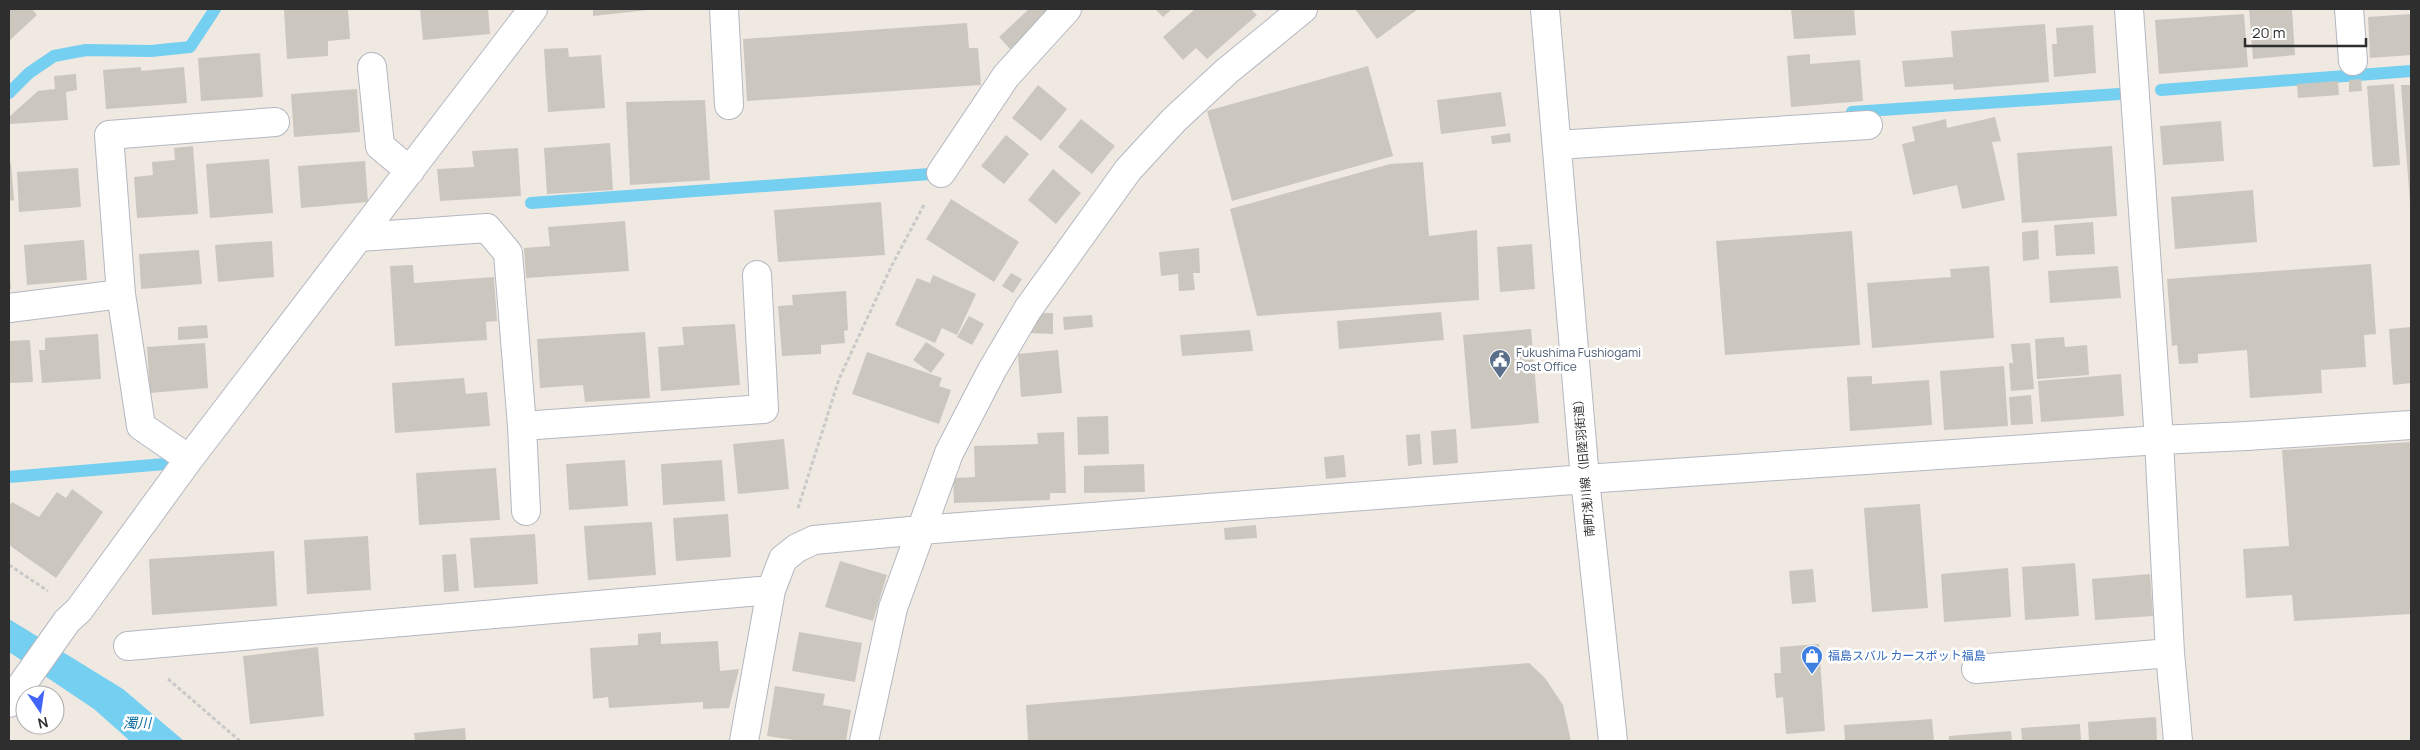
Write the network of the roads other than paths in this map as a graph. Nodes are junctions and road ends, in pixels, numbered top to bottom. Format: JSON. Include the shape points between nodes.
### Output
{"nodes":[{"id":1,"x":533,"y":9,"type":"edge"},
{"id":2,"x":724,"y":9,"type":"edge"},
{"id":3,"x":1067,"y":9,"type":"edge"},
{"id":4,"x":1303,"y":9,"type":"edge"},
{"id":5,"x":1545,"y":9,"type":"edge"},
{"id":6,"x":2128,"y":9,"type":"edge"},
{"id":7,"x":2349,"y":9,"type":"edge"},
{"id":8,"x":2353,"y":61,"type":"dead end"},
{"id":9,"x":372,"y":67,"type":"dead end"},
{"id":10,"x":729,"y":105,"type":"dead end"},
{"id":11,"x":275,"y":122,"type":"dead end"},
{"id":12,"x":1868,"y":125,"type":"dead end"},
{"id":13,"x":1557,"y":145,"type":"junction"},
{"id":14,"x":410,"y":171,"type":"junction"},
{"id":15,"x":941,"y":173,"type":"road end"},
{"id":16,"x":360,"y":237,"type":"junction"},
{"id":17,"x":756,"y":275,"type":"dead end"},
{"id":18,"x":121,"y":294,"type":"junction"},
{"id":19,"x":9,"y":308,"type":"edge"},
{"id":20,"x":2411,"y":425,"type":"edge"},
{"id":21,"x":522,"y":426,"type":"junction"},
{"id":22,"x":2158,"y":440,"type":"junction"},
{"id":23,"x":189,"y":459,"type":"junction"},
{"id":24,"x":1585,"y":479,"type":"junction"},
{"id":25,"x":526,"y":511,"type":"dead end"},
{"id":26,"x":921,"y":530,"type":"junction"},
{"id":27,"x":771,"y":590,"type":"junction"},
{"id":28,"x":128,"y":646,"type":"dead end"},
{"id":29,"x":2170,"y":653,"type":"junction"},
{"id":30,"x":1976,"y":668,"type":"dead end"},
{"id":31,"x":9,"y":703,"type":"edge"},
{"id":32,"x":744,"y":741,"type":"edge"},
{"id":33,"x":864,"y":741,"type":"edge"},
{"id":34,"x":1613,"y":741,"type":"edge"},
{"id":35,"x":2178,"y":741,"type":"edge"}],
"edges":[{"from":1,"to":14,"type":"street"},
{"from":2,"to":10,"type":"street"},
{"from":3,"to":15,"type":"street","via":[[1006,76]]},
{"from":4,"to":26,"type":"street","via":[[1227,71],[1174,120],[1128,170],[1069,249],[1028,309],[948,452]]},
{"from":5,"to":13,"type":"street","name":"南町浅川線（旧陸羽街道）"},
{"from":6,"to":22,"type":"street"},
{"from":7,"to":8,"type":"street"},
{"from":9,"to":14,"type":"street","via":[[380,146]]},
{"from":11,"to":18,"type":"street","via":[[109,135]]},
{"from":12,"to":13,"type":"street"},
{"from":13,"to":24,"type":"street","name":"南町浅川線（旧陸羽街道）"},
{"from":14,"to":16,"type":"street"},
{"from":16,"to":21,"type":"street","via":[[487,228],[508,253]]},
{"from":16,"to":23,"type":"street"},
{"from":17,"to":21,"type":"street","via":[[764,409]]},
{"from":18,"to":19,"type":"street"},
{"from":18,"to":23,"type":"street","via":[[141,426]]},
{"from":20,"to":22,"type":"street"},
{"from":21,"to":25,"type":"street"},
{"from":22,"to":24,"type":"street"},
{"from":22,"to":29,"type":"street"},
{"from":23,"to":31,"type":"street"},
{"from":24,"to":26,"type":"street"},
{"from":24,"to":34,"type":"street","name":"南町浅川線（旧陸羽街道）"},
{"from":26,"to":27,"type":"street","via":[[814,540],[783,559]]},
{"from":26,"to":33,"type":"street","via":[[893,608]]},
{"from":27,"to":28,"type":"street"},
{"from":27,"to":32,"type":"street"},
{"from":29,"to":30,"type":"street"},
{"from":29,"to":35,"type":"street"}]}
